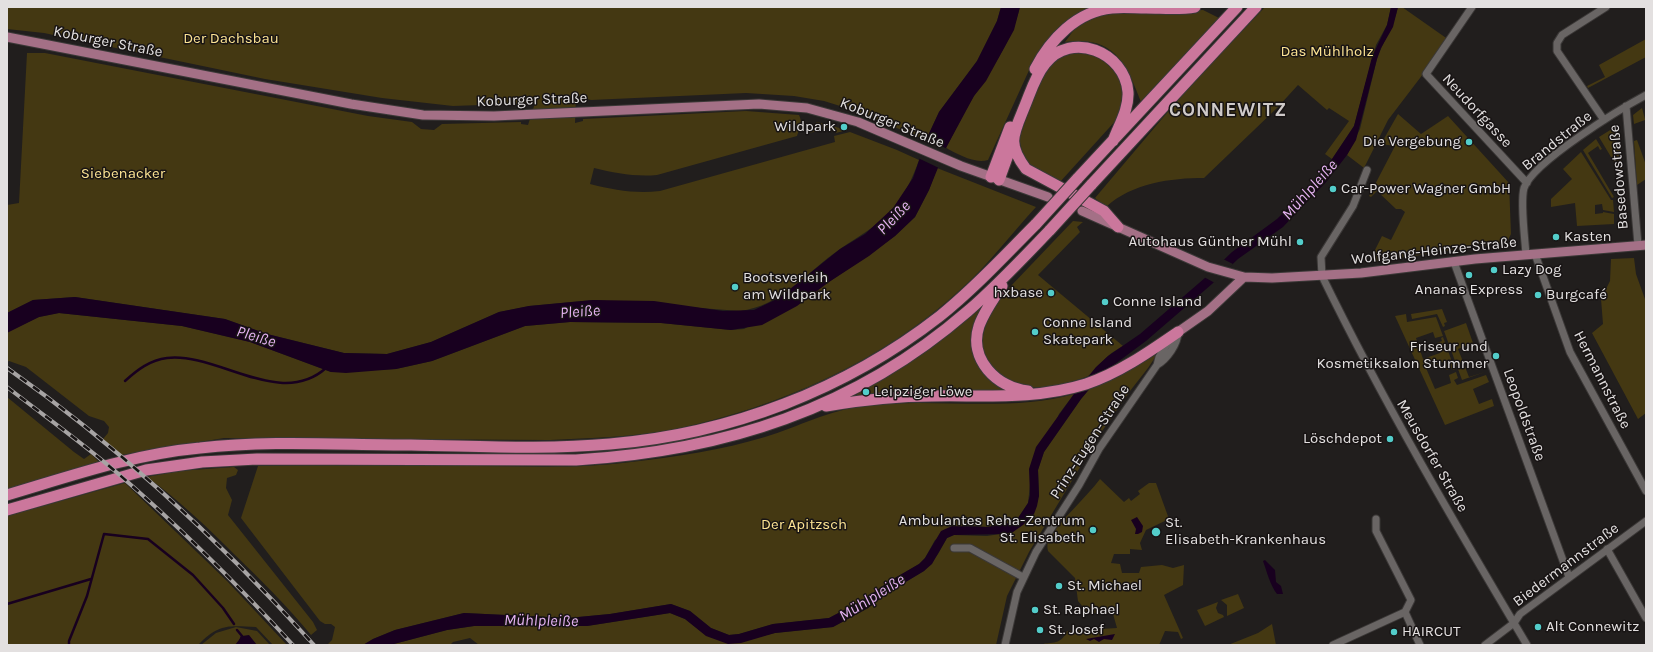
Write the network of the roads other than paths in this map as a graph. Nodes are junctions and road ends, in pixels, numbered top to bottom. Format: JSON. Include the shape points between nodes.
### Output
{"nodes":[{"id":1,"x":1195,"y":7,"type":"edge"},
{"id":2,"x":1237,"y":7,"type":"edge"},
{"id":3,"x":1256,"y":7,"type":"edge"},
{"id":4,"x":1472,"y":7,"type":"edge"},
{"id":5,"x":1606,"y":7,"type":"edge"},
{"id":6,"x":7,"y":37,"type":"edge"},
{"id":7,"x":1646,"y":95,"type":"edge"},
{"id":8,"x":1626,"y":106,"type":"junction"},
{"id":9,"x":1604,"y":120,"type":"junction"},
{"id":10,"x":1113,"y":141,"type":"junction"},
{"id":11,"x":1012,"y":144,"type":"junction"},
{"id":12,"x":1367,"y":170,"type":"dead end"},
{"id":13,"x":995,"y":178,"type":"junction"},
{"id":14,"x":1527,"y":183,"type":"junction"},
{"id":15,"x":1048,"y":196,"type":"dead end"},
{"id":16,"x":1082,"y":210,"type":"dead end"},
{"id":17,"x":1118,"y":227,"type":"junction"},
{"id":18,"x":1642,"y":245,"type":"edge"},
{"id":19,"x":1530,"y":255,"type":"junction"},
{"id":20,"x":1454,"y":262,"type":"junction"},
{"id":21,"x":1011,"y":270,"type":"junction"},
{"id":22,"x":1322,"y":276,"type":"junction"},
{"id":23,"x":1244,"y":277,"type":"junction"},
{"id":24,"x":1178,"y":332,"type":"junction"},
{"id":25,"x":1049,"y":393,"type":"junction"},
{"id":26,"x":814,"y":408,"type":"junction"},
{"id":27,"x":1646,"y":491,"type":"edge"},
{"id":28,"x":7,"y":495,"type":"edge"},
{"id":29,"x":7,"y":510,"type":"edge"},
{"id":30,"x":1376,"y":519,"type":"dead end"},
{"id":31,"x":1646,"y":521,"type":"edge"},
{"id":32,"x":954,"y":548,"type":"dead end"},
{"id":33,"x":1607,"y":549,"type":"junction"},
{"id":34,"x":1023,"y":577,"type":"junction"},
{"id":35,"x":1569,"y":577,"type":"junction"},
{"id":36,"x":1405,"y":612,"type":"junction"},
{"id":37,"x":1646,"y":618,"type":"edge"},
{"id":38,"x":1514,"y":623,"type":"junction"},
{"id":39,"x":1005,"y":645,"type":"edge"},
{"id":40,"x":1333,"y":645,"type":"edge"},
{"id":41,"x":1420,"y":645,"type":"edge"},
{"id":42,"x":1485,"y":645,"type":"edge"},
{"id":43,"x":1527,"y":645,"type":"edge"}],
"edges":[{"from":1,"to":13,"type":"highway","via":[[1111,8],[1083,18],[1062,31],[1046,49],[1029,81]]},
{"from":2,"to":10,"type":"highway"},
{"from":3,"to":21,"type":"highway","bridge":true},
{"from":4,"to":14,"type":"street","name":"Neudorfgasse","via":[[1426,74]]},
{"from":5,"to":9,"type":"street","via":[[1562,35],[1557,43],[1558,51]]},
{"from":6,"to":13,"type":"main road","name":"Koburger Straße","via":[[387,110],[442,116],[786,105],[848,118]]},
{"from":7,"to":8,"type":"street","name":"Brandstraße"},
{"from":8,"to":9,"type":"street","name":"Brandstraße"},
{"from":8,"to":18,"type":"street","name":"Basedowstraße"},
{"from":9,"to":14,"type":"street","name":"Brandstraße","via":[[1537,170]]},
{"from":10,"to":11,"type":"highway","via":[[1128,100],[1126,82],[1120,68],[1107,54],[1079,47],[1062,50],[1045,64],[1018,124]]},
{"from":10,"to":28,"type":"highway","bridge":true,"via":[[1036,224],[965,295],[941,315],[877,359],[812,393],[732,422],[661,438],[607,444],[262,444],[200,448],[135,458]]},
{"from":11,"to":13,"type":"highway"},
{"from":11,"to":17,"type":"highway","via":[[1018,159],[1026,169],[1104,211]]},
{"from":12,"to":22,"type":"street","via":[[1352,206],[1321,257]]},
{"from":13,"to":15,"type":"main road","name":"Koburger Straße"},
{"from":14,"to":19,"type":"street","name":"Brandstraße","via":[[1523,196]]},
{"from":16,"to":17,"type":"main road"},
{"from":17,"to":23,"type":"main road","name":"Wolfgang-Heinze-Straße","via":[[1213,269]]},
{"from":18,"to":19,"type":"main road","name":"Wolfgang-Heinze-Straße"},
{"from":19,"to":20,"type":"main road","name":"Wolfgang-Heinze-Straße"},
{"from":19,"to":27,"type":"street","name":"Hermannstraße","via":[[1570,352]]},
{"from":20,"to":22,"type":"main road","name":"Wolfgang-Heinze-Straße"},
{"from":20,"to":35,"type":"street","name":"Leopoldstraße"},
{"from":21,"to":25,"type":"highway","via":[[985,312],[979,327],[978,349],[988,370],[1004,385],[1017,390]]},
{"from":21,"to":26,"type":"highway","via":[[968,311],[931,341],[878,375]]},
{"from":22,"to":23,"type":"main road","name":"Wolfgang-Heinze-Straße"},
{"from":22,"to":38,"type":"street","name":"Meusdorfer Straße","via":[[1390,409]]},
{"from":23,"to":24,"type":"main road","name":"Prinz-Eugen-Straße","via":[[1208,311]]},
{"from":24,"to":25,"type":"highway","via":[[1108,375],[1073,388]]},
{"from":24,"to":34,"type":"street","name":"Prinz-Eugen-Straße","via":[[1165,346],[1157,365],[1099,449]]},
{"from":25,"to":26,"type":"highway","via":[[995,397],[904,396]]},
{"from":26,"to":29,"type":"highway","via":[[730,437],[626,457],[576,460],[257,459],[202,462],[146,470]]},
{"from":30,"to":36,"type":"street","via":[[1376,531],[1411,600]]},
{"from":31,"to":33,"type":"street","name":"Biedermannstraße"},
{"from":32,"to":34,"type":"street","via":[[970,548]]},
{"from":33,"to":35,"type":"street","name":"Biedermannstraße"},
{"from":33,"to":37,"type":"street"},
{"from":34,"to":39,"type":"street","name":"Prinz-Eugen-Straße","via":[[1013,604]]},
{"from":35,"to":38,"type":"street","name":"Biedermannstraße","via":[[1520,614]]},
{"from":36,"to":40,"type":"street"},
{"from":36,"to":41,"type":"street"},
{"from":38,"to":42,"type":"street","name":"Biedermannstraße"},
{"from":38,"to":43,"type":"street","name":"Meusdorfer Straße"}]}
